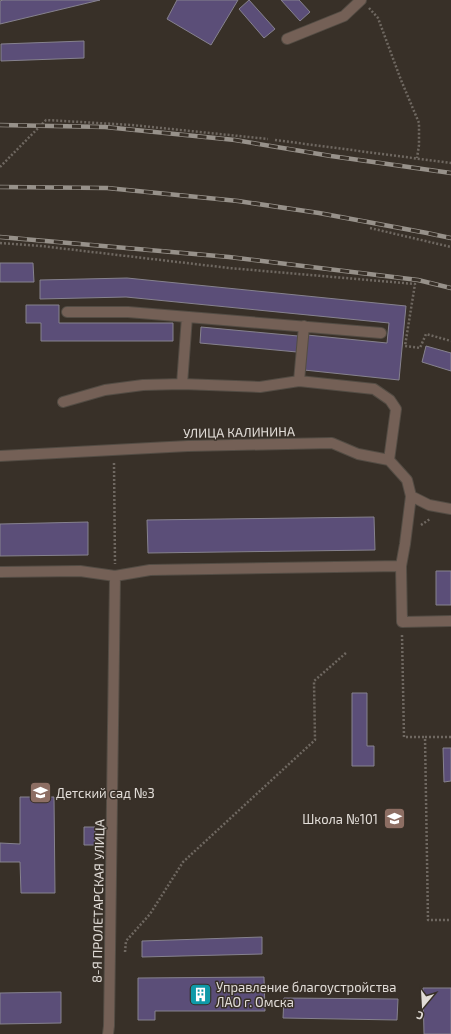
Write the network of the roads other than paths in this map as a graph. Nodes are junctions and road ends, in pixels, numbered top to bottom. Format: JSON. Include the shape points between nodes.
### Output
{"nodes":[{"id":1,"x":363,"y":2,"type":"edge"},
{"id":2,"x":287,"y":39,"type":"dead end"},
{"id":3,"x":67,"y":312,"type":"dead end"},
{"id":4,"x":187,"y":317,"type":"junction"},
{"id":5,"x":304,"y":326,"type":"junction"},
{"id":6,"x":381,"y":333,"type":"dead end"},
{"id":7,"x":299,"y":381,"type":"junction"},
{"id":8,"x":182,"y":384,"type":"junction"},
{"id":9,"x":63,"y":402,"type":"dead end"},
{"id":10,"x":0,"y":456,"type":"edge"},
{"id":11,"x":389,"y":460,"type":"junction"},
{"id":12,"x":411,"y":496,"type":"junction"},
{"id":13,"x":451,"y":509,"type":"edge"},
{"id":14,"x":401,"y":566,"type":"junction"},
{"id":15,"x":0,"y":572,"type":"edge"},
{"id":16,"x":115,"y":576,"type":"junction"},
{"id":17,"x":451,"y":621,"type":"edge"},
{"id":18,"x":108,"y":1034,"type":"edge"}],
"edges":[{"from":1,"to":2,"type":"street","via":[[344,16]]},
{"from":3,"to":4,"type":"street","via":[[128,312]]},
{"from":4,"to":5,"type":"street"},
{"from":4,"to":8,"type":"street"},
{"from":5,"to":6,"type":"street"},
{"from":5,"to":7,"type":"street"},
{"from":7,"to":8,"type":"street","via":[[260,387]]},
{"from":7,"to":11,"type":"street","via":[[374,389],[390,400],[396,408]]},
{"from":8,"to":9,"type":"street","via":[[143,385],[105,390]]},
{"from":10,"to":11,"type":"street","name":"УЛИЦА КАЛИНИНА","via":[[188,446],[332,443],[358,454]]},
{"from":11,"to":12,"type":"street","via":[[407,480]]},
{"from":12,"to":13,"type":"street","via":[[429,505]]},
{"from":12,"to":14,"type":"street"},
{"from":14,"to":16,"type":"street","via":[[150,570]]},
{"from":14,"to":17,"type":"street","via":[[402,622]]},
{"from":15,"to":16,"type":"street","via":[[80,571]]},
{"from":16,"to":18,"type":"street","name":"8-Я ПРОЛЕТАРСКАЯ УЛИЦА"}]}
